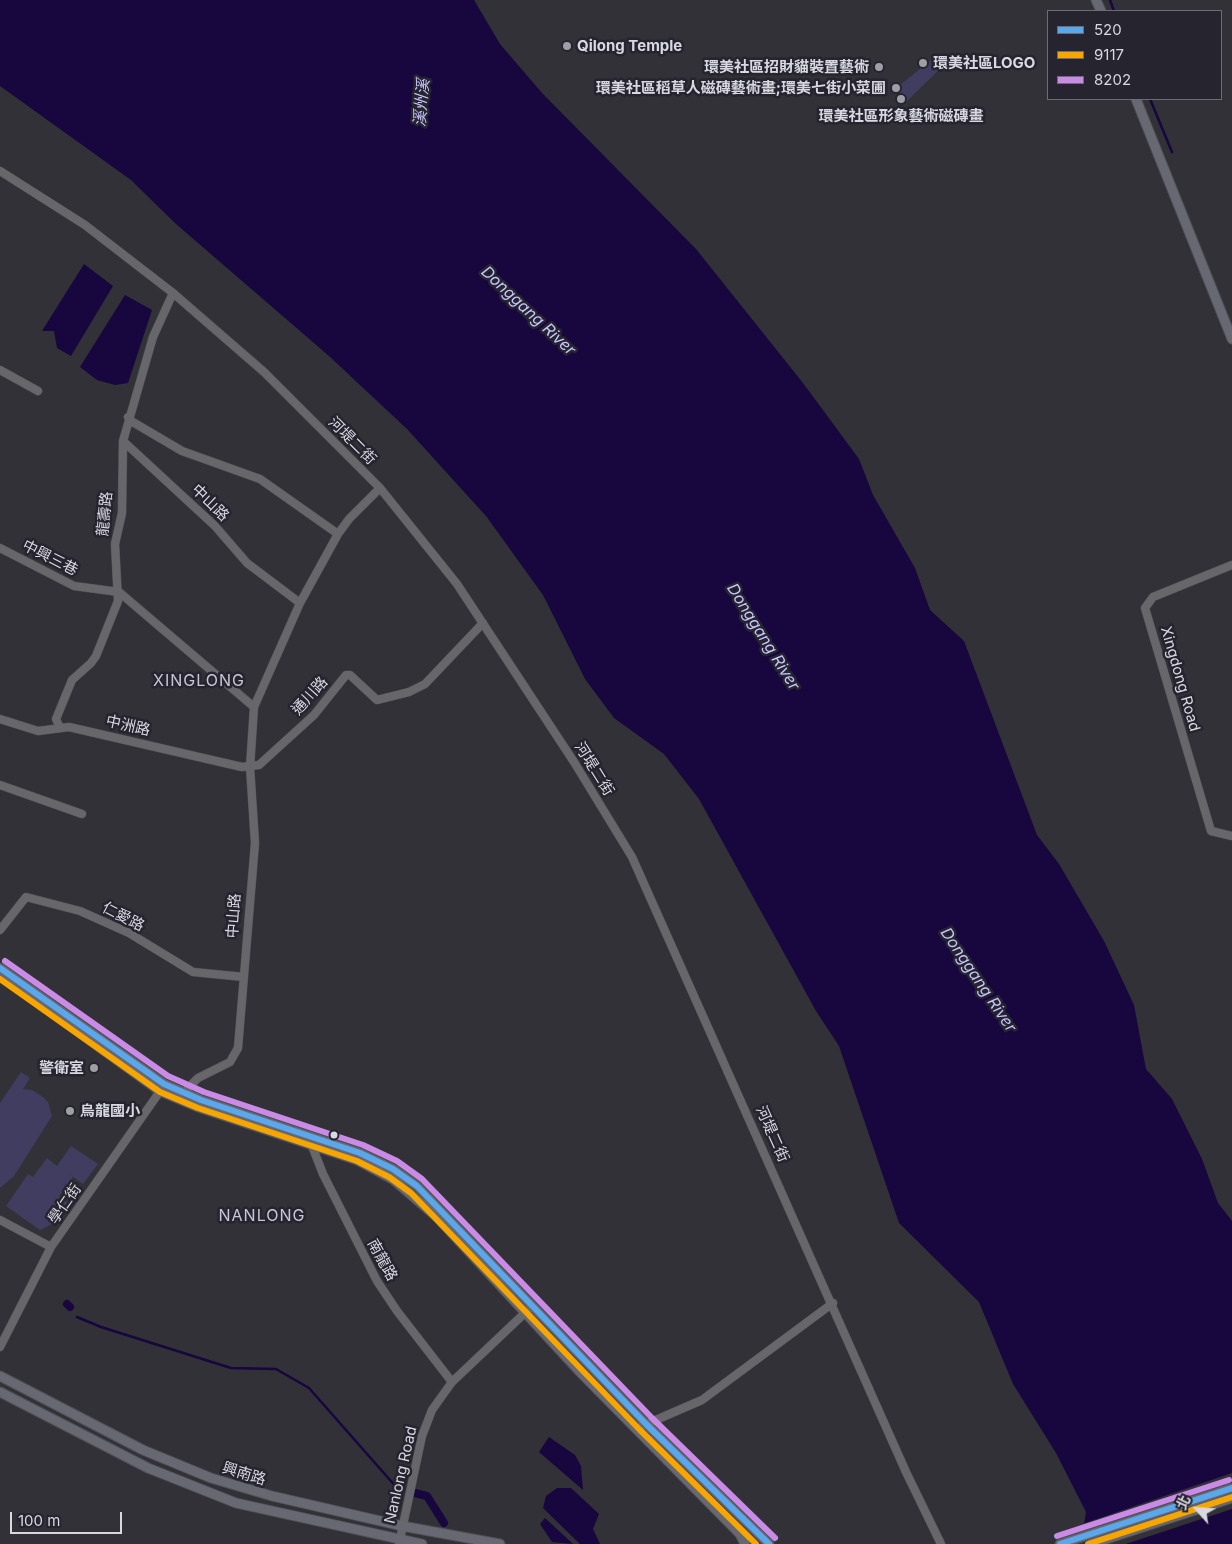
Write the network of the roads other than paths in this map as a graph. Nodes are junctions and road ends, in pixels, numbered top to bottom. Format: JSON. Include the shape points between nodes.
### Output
{"nodes":[{"id":1,"x":1136,"y":100,"type":"edge"},
{"id":2,"x":0,"y":171,"type":"edge"},
{"id":3,"x":173,"y":293,"type":"junction"},
{"id":4,"x":1232,"y":339,"type":"edge"},
{"id":5,"x":0,"y":370,"type":"edge"},
{"id":6,"x":38,"y":391,"type":"dead end"},
{"id":7,"x":128,"y":417,"type":"junction"},
{"id":8,"x":123,"y":442,"type":"junction"},
{"id":9,"x":380,"y":488,"type":"junction"},
{"id":10,"x":338,"y":534,"type":"junction"},
{"id":11,"x":0,"y":548,"type":"edge"},
{"id":12,"x":1232,"y":566,"type":"edge"},
{"id":13,"x":119,"y":592,"type":"junction"},
{"id":14,"x":300,"y":603,"type":"junction"},
{"id":15,"x":483,"y":622,"type":"junction"},
{"id":16,"x":254,"y":707,"type":"junction"},
{"id":17,"x":0,"y":719,"type":"edge"},
{"id":18,"x":0,"y":724,"type":"edge"},
{"id":19,"x":0,"y":728,"type":"edge"},
{"id":20,"x":60,"y":728,"type":"junction"},
{"id":21,"x":250,"y":767,"type":"junction"},
{"id":22,"x":0,"y":785,"type":"edge"},
{"id":23,"x":82,"y":814,"type":"dead end"},
{"id":24,"x":1232,"y":836,"type":"edge"},
{"id":25,"x":0,"y":930,"type":"edge"},
{"id":26,"x":0,"y":968,"type":"edge"},
{"id":27,"x":0,"y":975,"type":"edge"},
{"id":28,"x":244,"y":977,"type":"junction"},
{"id":29,"x":162,"y":1088,"type":"junction"},
{"id":30,"x":184,"y":1097,"type":"junction"},
{"id":31,"x":313,"y":1143,"type":"junction"},
{"id":32,"x":0,"y":1220,"type":"edge"},
{"id":33,"x":51,"y":1248,"type":"junction"},
{"id":34,"x":833,"y":1303,"type":"junction"},
{"id":35,"x":533,"y":1305,"type":"junction"},
{"id":36,"x":525,"y":1312,"type":"junction"},
{"id":37,"x":0,"y":1347,"type":"edge"},
{"id":38,"x":0,"y":1376,"type":"edge"},
{"id":39,"x":452,"y":1382,"type":"junction"},
{"id":40,"x":0,"y":1392,"type":"edge"},
{"id":41,"x":646,"y":1424,"type":"junction"},
{"id":42,"x":635,"y":1429,"type":"junction"},
{"id":43,"x":1232,"y":1488,"type":"edge"},
{"id":44,"x":1232,"y":1498,"type":"edge"},
{"id":45,"x":402,"y":1526,"type":"junction"},
{"id":46,"x":751,"y":1528,"type":"junction"},
{"id":47,"x":740,"y":1534,"type":"junction"},
{"id":48,"x":399,"y":1542,"type":"edge"},
{"id":49,"x":422,"y":1544,"type":"edge"},
{"id":50,"x":500,"y":1544,"type":"edge"},
{"id":51,"x":738,"y":1544,"type":"edge"},
{"id":52,"x":745,"y":1544,"type":"edge"},
{"id":53,"x":758,"y":1544,"type":"edge"},
{"id":54,"x":769,"y":1544,"type":"edge"},
{"id":55,"x":941,"y":1544,"type":"edge"},
{"id":56,"x":1060,"y":1544,"type":"edge"},
{"id":57,"x":1091,"y":1544,"type":"edge"}],
"edges":[{"from":1,"to":4,"type":"main road"},
{"from":2,"to":3,"type":"street","name":"河堤二街","via":[[85,225]]},
{"from":3,"to":7,"type":"street","name":"龍壽路","via":[[153,337]]},
{"from":3,"to":9,"type":"street","name":"河堤二街","via":[[264,372]]},
{"from":5,"to":6,"type":"street"},
{"from":7,"to":8,"type":"street","name":"龍壽路"},
{"from":7,"to":10,"type":"street","via":[[182,451],[260,479]]},
{"from":8,"to":13,"type":"street","name":"龍壽路","via":[[122,513],[115,544]]},
{"from":8,"to":14,"type":"street","name":"中山路","via":[[215,526],[247,563]]},
{"from":9,"to":10,"type":"street","name":"中山路"},
{"from":9,"to":15,"type":"street","name":"河堤二街","via":[[457,584]]},
{"from":10,"to":14,"type":"street","name":"中山路"},
{"from":11,"to":13,"type":"street","name":"中興三巷","via":[[74,586]]},
{"from":12,"to":24,"type":"street","name":"Xingdong Road","via":[[1153,597],[1145,608],[1211,831]]},
{"from":13,"to":16,"type":"street"},
{"from":13,"to":20,"type":"street","name":"龍壽路","via":[[96,656],[72,680],[56,719]]},
{"from":14,"to":16,"type":"street","name":"中山路"},
{"from":15,"to":21,"type":"street","name":"通川路","via":[[425,684],[409,692],[377,700],[350,675],[346,675],[314,715],[259,765]]},
{"from":15,"to":34,"type":"street","name":"河堤二街","via":[[632,857]]},
{"from":16,"to":21,"type":"street","name":"中山路"},
{"from":17,"to":20,"type":"street","name":"中洲路","via":[[38,731]]},
{"from":18,"to":19,"type":"street"},
{"from":20,"to":21,"type":"street","name":"中洲路","via":[[69,727]]},
{"from":21,"to":28,"type":"street","name":"中山路","via":[[255,844]]},
{"from":22,"to":23,"type":"street"},
{"from":25,"to":28,"type":"street","name":"仁愛路","via":[[26,897],[80,911],[129,934],[193,972]]},
{"from":26,"to":29,"type":"main road"},
{"from":27,"to":29,"type":"main road"},
{"from":28,"to":30,"type":"street","name":"中山路","via":[[238,1048],[230,1062],[198,1078]]},
{"from":29,"to":30,"type":"main road"},
{"from":29,"to":33,"type":"street","name":"學仁街"},
{"from":30,"to":31,"type":"main road"},
{"from":31,"to":35,"type":"main road","via":[[360,1153],[393,1169],[416,1186]]},
{"from":31,"to":36,"type":"main road","via":[[357,1160],[394,1180],[437,1217]]},
{"from":31,"to":39,"type":"street","name":"南龍路","via":[[343,1215],[377,1281],[396,1311]]},
{"from":32,"to":33,"type":"street"},
{"from":33,"to":37,"type":"street","name":"學仁街"},
{"from":34,"to":41,"type":"street","via":[[702,1400]]},
{"from":34,"to":55,"type":"street","name":"河堤二街"},
{"from":35,"to":36,"type":"street","name":"Nanlong Road"},
{"from":35,"to":41,"type":"main road"},
{"from":36,"to":39,"type":"street","name":"Nanlong Road"},
{"from":36,"to":42,"type":"main road"},
{"from":38,"to":45,"type":"main road","name":"興南路","via":[[143,1450],[211,1478],[272,1496]]},
{"from":39,"to":45,"type":"street","name":"Nanlong Road","via":[[432,1410],[422,1436]]},
{"from":40,"to":48,"type":"main road","name":"興南路","via":[[148,1468],[236,1503]]},
{"from":41,"to":42,"type":"street"},
{"from":41,"to":46,"type":"main road"},
{"from":42,"to":47,"type":"main road"},
{"from":43,"to":56,"type":"main road"},
{"from":44,"to":57,"type":"main road"},
{"from":45,"to":48,"type":"street","name":"Nanlong Road"},
{"from":45,"to":50,"type":"main road","name":"興南路"},
{"from":46,"to":53,"type":"main road"},
{"from":46,"to":54,"type":"main road"},
{"from":47,"to":51,"type":"main road"},
{"from":47,"to":52,"type":"main road"},
{"from":48,"to":49,"type":"main road","name":"興南路"}]}
